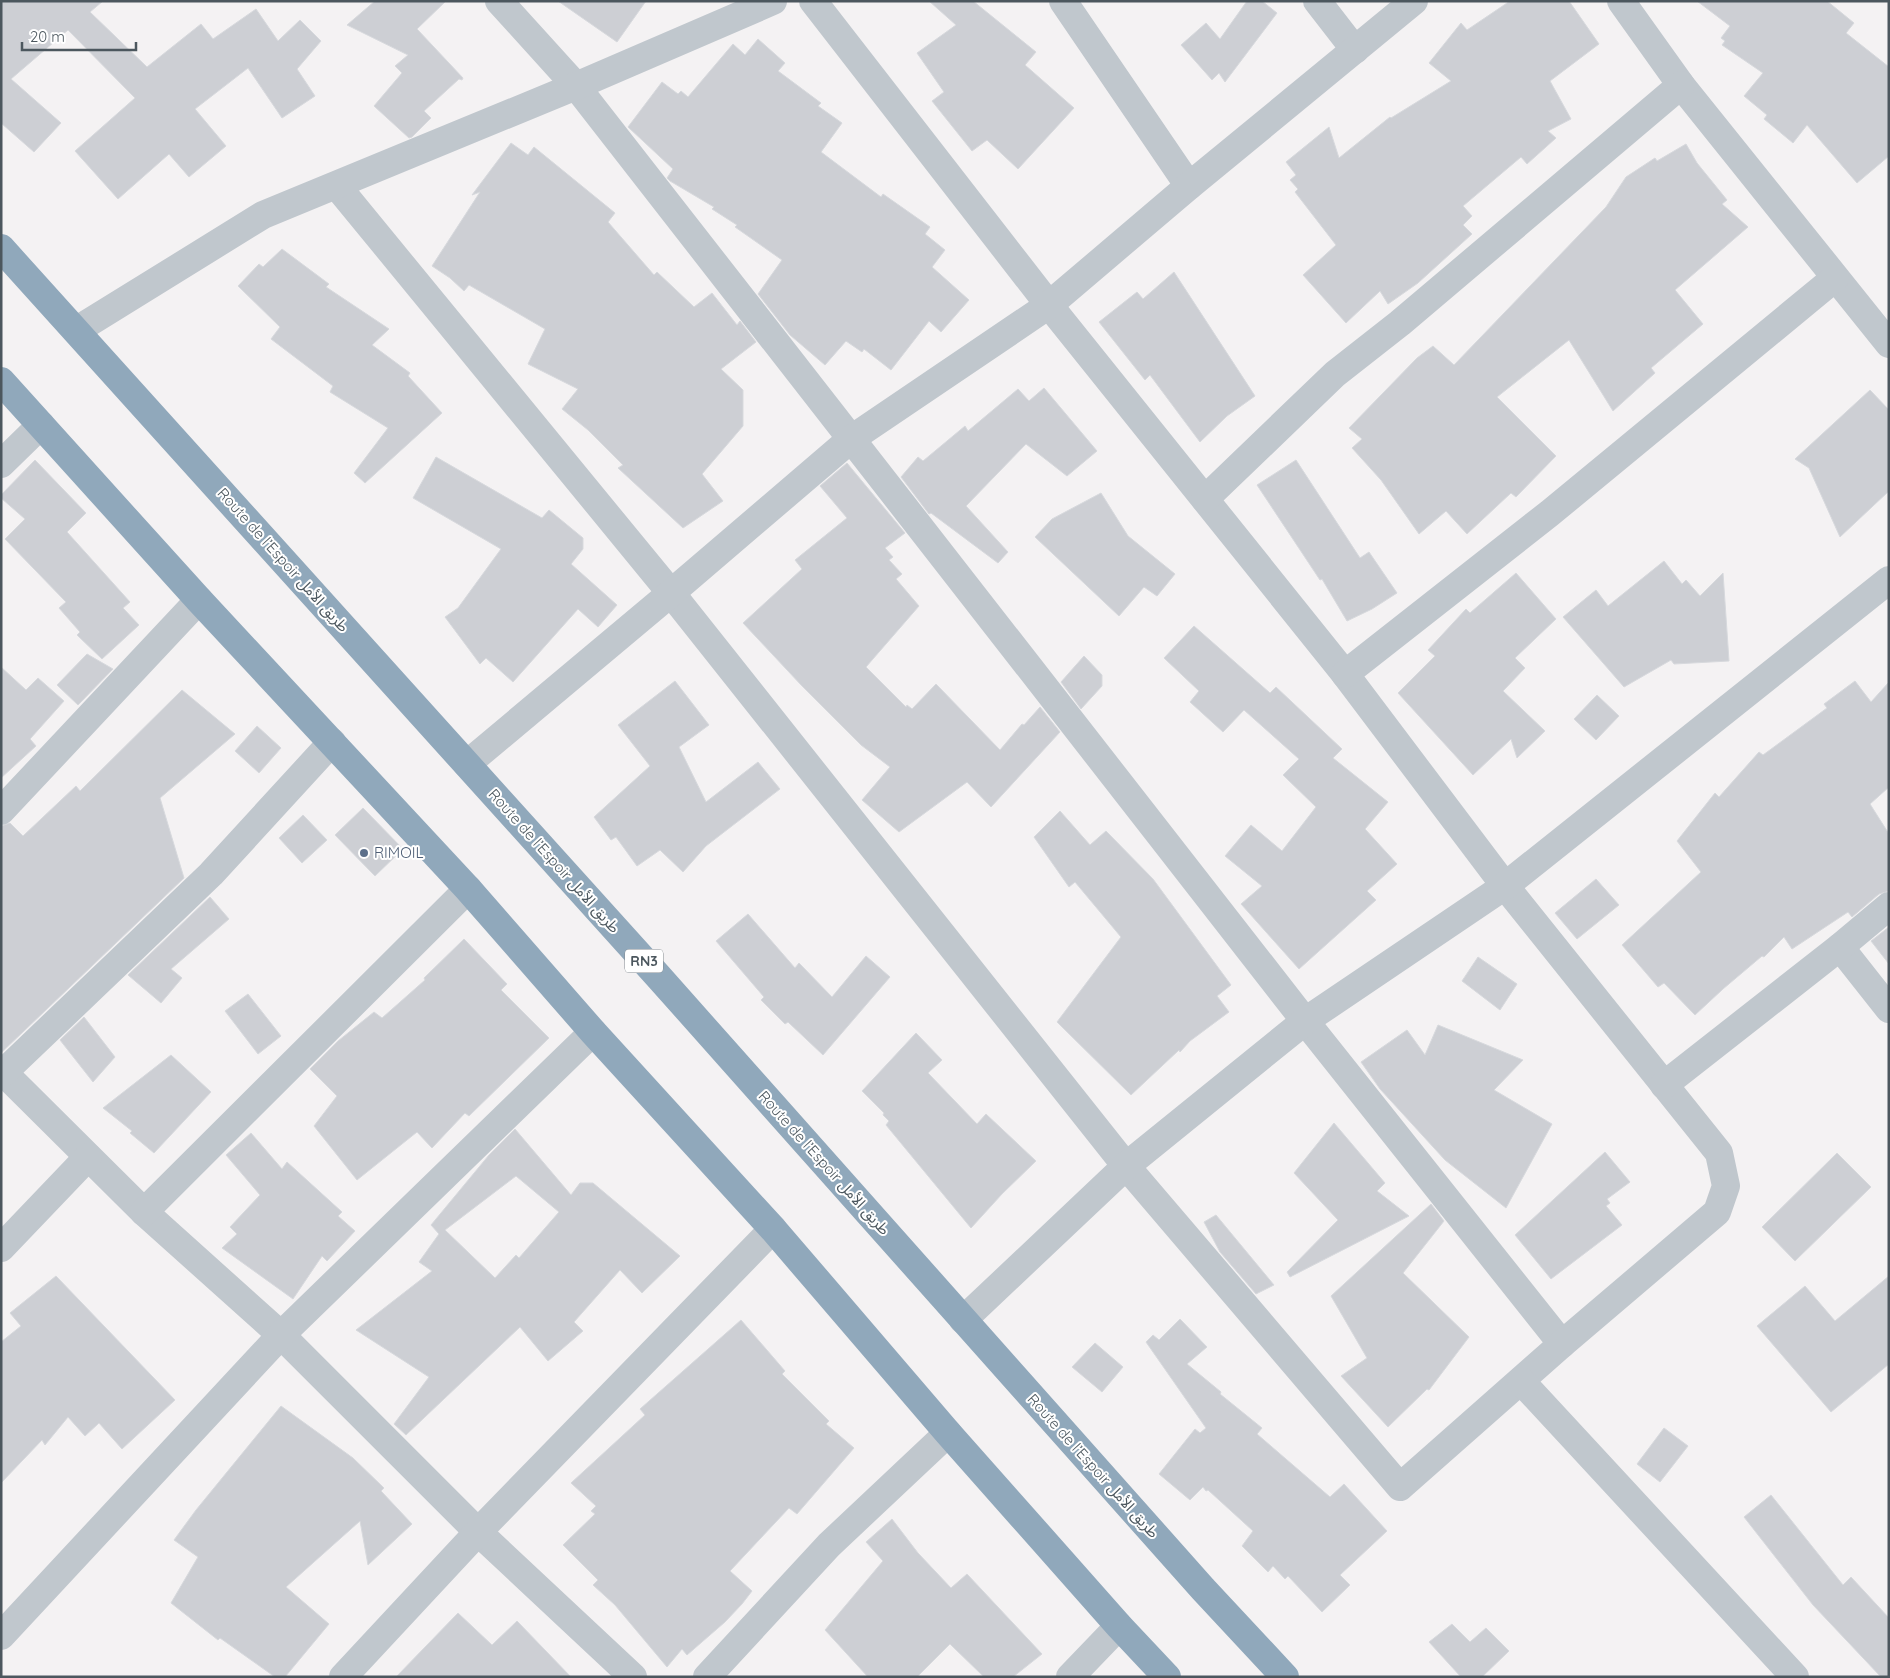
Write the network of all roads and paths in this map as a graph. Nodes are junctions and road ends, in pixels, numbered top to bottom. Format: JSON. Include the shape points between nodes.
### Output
{"nodes":[{"id":1,"x":499,"y":1,"type":"edge"},
{"id":2,"x":773,"y":1,"type":"edge"},
{"id":3,"x":813,"y":1,"type":"edge"},
{"id":4,"x":1063,"y":1,"type":"edge"},
{"id":5,"x":1317,"y":1,"type":"edge"},
{"id":6,"x":1414,"y":1,"type":"edge"},
{"id":7,"x":1621,"y":1,"type":"edge"},
{"id":8,"x":1355,"y":50,"type":"junction"},
{"id":9,"x":1681,"y":85,"type":"junction"},
{"id":10,"x":576,"y":86,"type":"junction"},
{"id":11,"x":337,"y":186,"type":"junction"},
{"id":12,"x":1188,"y":186,"type":"junction"},
{"id":13,"x":1,"y":248,"type":"edge"},
{"id":14,"x":1835,"y":278,"type":"junction"},
{"id":15,"x":1048,"y":305,"type":"junction"},
{"id":16,"x":77,"y":330,"type":"junction"},
{"id":17,"x":1889,"y":344,"type":"edge"},
{"id":18,"x":1,"y":381,"type":"edge"},
{"id":19,"x":41,"y":425,"type":"junction"},
{"id":20,"x":851,"y":438,"type":"junction"},
{"id":21,"x":1,"y":464,"type":"edge"},
{"id":22,"x":1205,"y":499,"type":"junction"},
{"id":23,"x":1889,"y":580,"type":"edge"},
{"id":24,"x":671,"y":593,"type":"junction"},
{"id":25,"x":199,"y":600,"type":"junction"},
{"id":26,"x":1345,"y":674,"type":"junction"},
{"id":27,"x":332,"y":742,"type":"junction"},
{"id":28,"x":467,"y":764,"type":"junction"},
{"id":29,"x":1,"y":811,"type":"edge"},
{"id":30,"x":1505,"y":886,"type":"junction"},
{"id":31,"x":468,"y":889,"type":"junction"},
{"id":32,"x":1889,"y":906,"type":"edge"},
{"id":33,"x":1840,"y":948,"type":"junction"},
{"id":34,"x":1889,"y":1009,"type":"edge"},
{"id":35,"x":1305,"y":1021,"type":"junction"},
{"id":36,"x":593,"y":1032,"type":"junction"},
{"id":37,"x":3,"y":1071,"type":"edge"},
{"id":38,"x":1664,"y":1085,"type":"junction"},
{"id":39,"x":88,"y":1157,"type":"junction"},
{"id":40,"x":1126,"y":1166,"type":"junction"},
{"id":41,"x":144,"y":1212,"type":"junction"},
{"id":42,"x":773,"y":1229,"type":"junction"},
{"id":43,"x":1,"y":1248,"type":"edge"},
{"id":44,"x":963,"y":1320,"type":"junction"},
{"id":45,"x":281,"y":1335,"type":"junction"},
{"id":46,"x":1562,"y":1344,"type":"junction"},
{"id":47,"x":1521,"y":1381,"type":"junction"},
{"id":48,"x":948,"y":1432,"type":"junction"},
{"id":49,"x":478,"y":1532,"type":"junction"},
{"id":50,"x":1119,"y":1626,"type":"junction"},
{"id":51,"x":1,"y":1636,"type":"edge"},
{"id":52,"x":343,"y":1677,"type":"edge"},
{"id":53,"x":633,"y":1677,"type":"edge"},
{"id":54,"x":707,"y":1677,"type":"edge"},
{"id":55,"x":1070,"y":1677,"type":"edge"},
{"id":56,"x":1167,"y":1677,"type":"edge"},
{"id":57,"x":1286,"y":1677,"type":"edge"},
{"id":58,"x":1795,"y":1677,"type":"edge"}],
"edges":[{"from":1,"to":10,"type":"street"},
{"from":2,"to":10,"type":"street"},
{"from":3,"to":15,"type":"street"},
{"from":4,"to":12,"type":"street"},
{"from":5,"to":8,"type":"street"},
{"from":6,"to":8,"type":"street"},
{"from":7,"to":9,"type":"street"},
{"from":8,"to":12,"type":"street"},
{"from":9,"to":14,"type":"street"},
{"from":9,"to":22,"type":"street","via":[[1408,317],[1335,374]]},
{"from":10,"to":11,"type":"street"},
{"from":10,"to":20,"type":"street"},
{"from":11,"to":16,"type":"street","via":[[263,215]]},
{"from":11,"to":24,"type":"street"},
{"from":12,"to":15,"type":"street"},
{"from":13,"to":16,"type":"highway","name":"Route de l’Espoir طريق الأمل","number":"RN3"},
{"from":14,"to":17,"type":"street"},
{"from":14,"to":26,"type":"street","via":[[1550,513]]},
{"from":15,"to":20,"type":"street"},
{"from":15,"to":22,"type":"street"},
{"from":16,"to":28,"type":"highway","name":"Route de l’Espoir طريق الأمل","number":"RN3"},
{"from":18,"to":19,"type":"highway"},
{"from":19,"to":21,"type":"street"},
{"from":19,"to":25,"type":"highway"},
{"from":20,"to":24,"type":"street"},
{"from":20,"to":35,"type":"street"},
{"from":22,"to":26,"type":"street"},
{"from":23,"to":30,"type":"street"},
{"from":24,"to":28,"type":"street"},
{"from":24,"to":40,"type":"street"},
{"from":25,"to":27,"type":"highway"},
{"from":25,"to":29,"type":"street"},
{"from":26,"to":30,"type":"street"},
{"from":27,"to":31,"type":"highway"},
{"from":27,"to":37,"type":"street","via":[[211,874]]},
{"from":28,"to":44,"type":"highway","name":"Route de l’Espoir طريق الأمل","number":"RN3"},
{"from":30,"to":35,"type":"street"},
{"from":30,"to":38,"type":"street"},
{"from":31,"to":36,"type":"highway"},
{"from":31,"to":41,"type":"street"},
{"from":32,"to":33,"type":"street"},
{"from":33,"to":34,"type":"street"},
{"from":33,"to":38,"type":"street"},
{"from":35,"to":40,"type":"street"},
{"from":35,"to":46,"type":"street"},
{"from":36,"to":42,"type":"highway"},
{"from":36,"to":45,"type":"street"},
{"from":37,"to":39,"type":"street"},
{"from":38,"to":46,"type":"street","via":[[1719,1153],[1726,1186],[1717,1212]]},
{"from":39,"to":41,"type":"street"},
{"from":39,"to":43,"type":"street"},
{"from":40,"to":44,"type":"street"},
{"from":40,"to":47,"type":"street","via":[[1400,1487]]},
{"from":41,"to":45,"type":"street"},
{"from":42,"to":48,"type":"highway"},
{"from":42,"to":49,"type":"street"},
{"from":44,"to":57,"type":"highway","name":"Route de l’Espoir طريق الأمل","number":"RN3","via":[[1203,1589]]},
{"from":45,"to":49,"type":"street"},
{"from":45,"to":51,"type":"street"},
{"from":46,"to":47,"type":"street"},
{"from":47,"to":58,"type":"street"},
{"from":48,"to":50,"type":"highway"},
{"from":48,"to":54,"type":"street","via":[[829,1545]]},
{"from":49,"to":52,"type":"street"},
{"from":49,"to":53,"type":"street"},
{"from":50,"to":55,"type":"street"},
{"from":50,"to":56,"type":"highway"}]}
